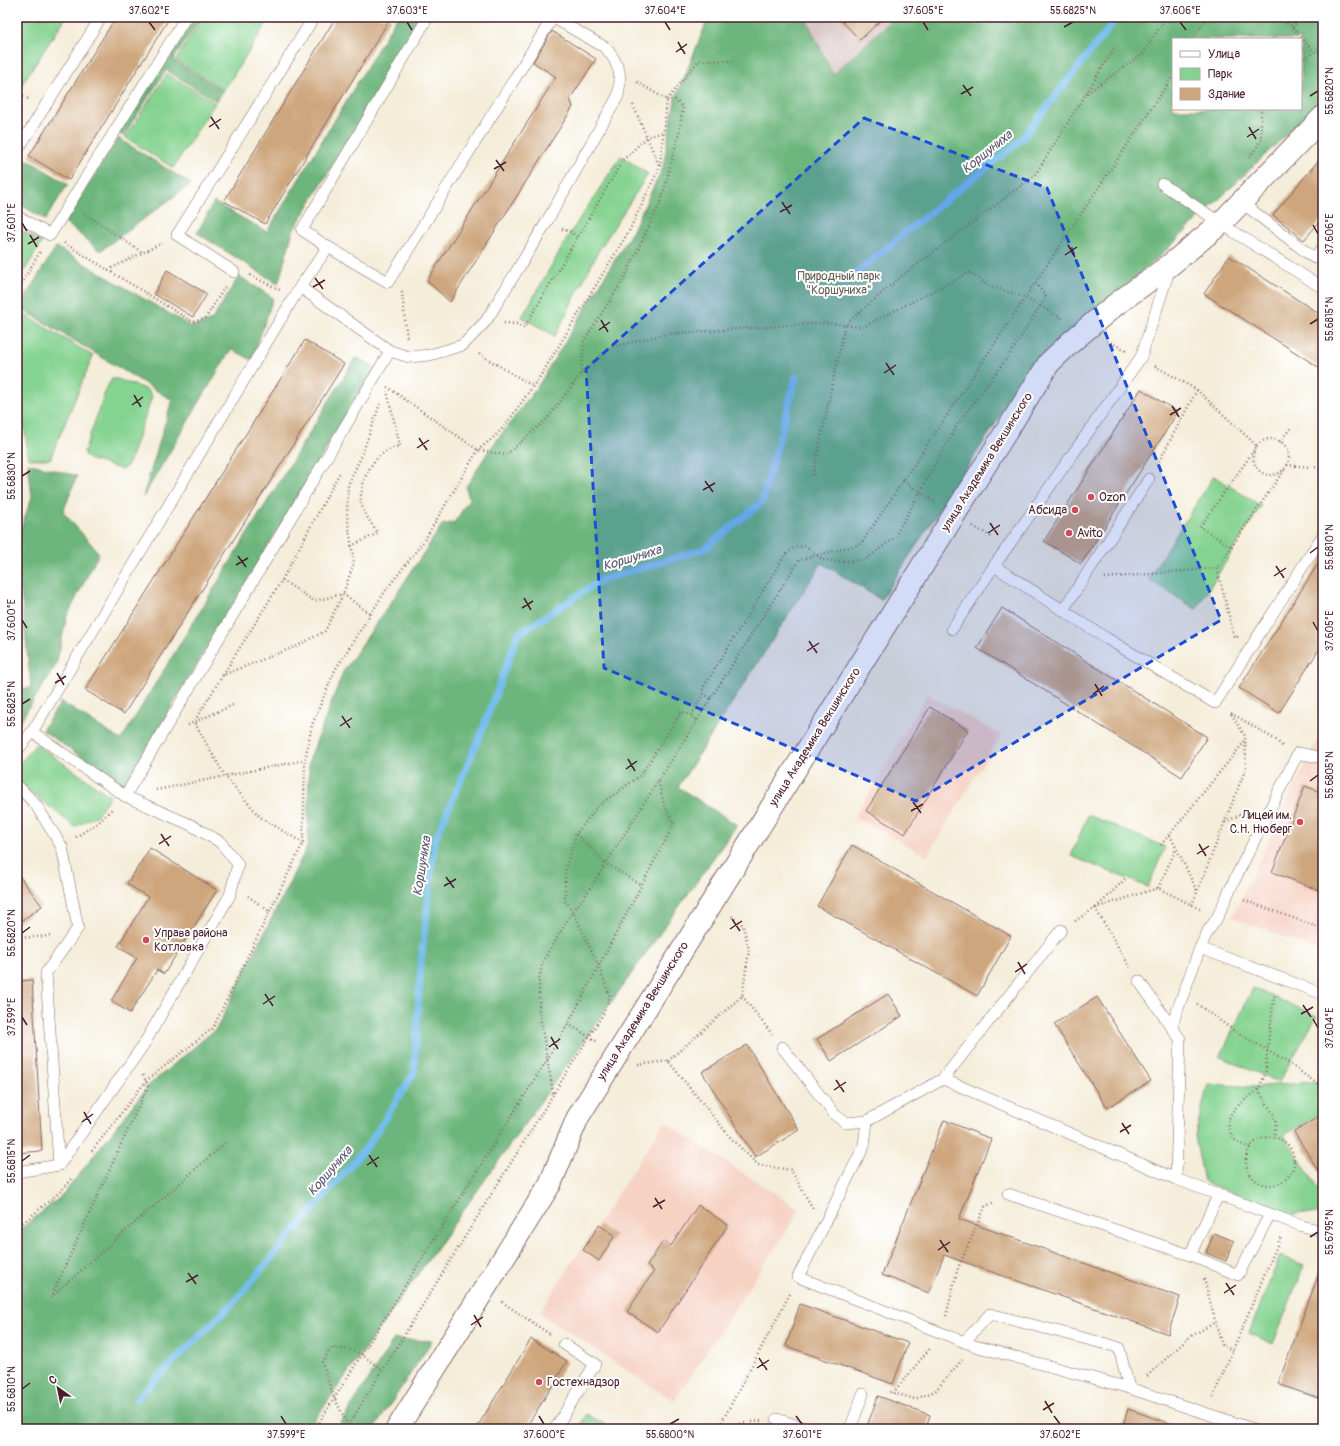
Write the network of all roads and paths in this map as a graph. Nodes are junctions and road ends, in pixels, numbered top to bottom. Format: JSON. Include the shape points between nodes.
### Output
{"nodes":[{"id":1,"x":101,"y":17,"type":"edge"},
{"id":2,"x":186,"y":17,"type":"edge"},
{"id":3,"x":314,"y":17,"type":"edge"},
{"id":4,"x":428,"y":17,"type":"edge"},
{"id":5,"x":554,"y":17,"type":"edge"},
{"id":6,"x":1166,"y":17,"type":"edge"},
{"id":7,"x":1208,"y":17,"type":"edge"},
{"id":8,"x":1281,"y":17,"type":"edge"},
{"id":9,"x":1303,"y":17,"type":"edge"},
{"id":10,"x":1292,"y":27,"type":"junction"},
{"id":11,"x":1194,"y":38,"type":"edge"},
{"id":12,"x":1302,"y":38,"type":"edge"},
{"id":13,"x":1302,"y":38,"type":"edge"},
{"id":14,"x":1323,"y":46,"type":"edge"},
{"id":15,"x":1115,"y":47,"type":"dead end"},
{"id":16,"x":1314,"y":52,"type":"junction"},
{"id":17,"x":1302,"y":60,"type":"edge"},
{"id":18,"x":733,"y":61,"type":"dead end"},
{"id":19,"x":619,"y":71,"type":"junction"},
{"id":20,"x":1172,"y":77,"type":"edge"},
{"id":21,"x":1085,"y":95,"type":"junction"},
{"id":22,"x":668,"y":100,"type":"junction"},
{"id":23,"x":1323,"y":117,"type":"edge"},
{"id":24,"x":664,"y":132,"type":"junction"},
{"id":25,"x":647,"y":137,"type":"junction"},
{"id":26,"x":17,"y":151,"type":"edge"},
{"id":27,"x":660,"y":166,"type":"junction"},
{"id":28,"x":1162,"y":184,"type":"dead end"},
{"id":29,"x":1241,"y":202,"type":"junction"},
{"id":30,"x":86,"y":214,"type":"dead end"},
{"id":31,"x":17,"y":216,"type":"edge"},
{"id":32,"x":1221,"y":223,"type":"junction"},
{"id":33,"x":50,"y":235,"type":"junction"},
{"id":34,"x":177,"y":235,"type":"junction"},
{"id":35,"x":44,"y":246,"type":"dead end"},
{"id":36,"x":328,"y":247,"type":"junction"},
{"id":37,"x":1323,"y":247,"type":"edge"},
{"id":38,"x":143,"y":253,"type":"junction"},
{"id":39,"x":400,"y":265,"type":"junction"},
{"id":40,"x":1170,"y":265,"type":"junction"},
{"id":41,"x":107,"y":270,"type":"junction"},
{"id":42,"x":234,"y":272,"type":"junction"},
{"id":43,"x":1035,"y":282,"type":"junction"},
{"id":44,"x":300,"y":286,"type":"junction"},
{"id":45,"x":1323,"y":288,"type":"edge"},
{"id":46,"x":281,"y":290,"type":"dead end"},
{"id":47,"x":17,"y":291,"type":"edge"},
{"id":48,"x":1024,"y":298,"type":"junction"},
{"id":49,"x":518,"y":324,"type":"dead end"},
{"id":50,"x":845,"y":325,"type":"junction"},
{"id":51,"x":462,"y":345,"type":"junction"},
{"id":52,"x":390,"y":352,"type":"junction"},
{"id":53,"x":1141,"y":357,"type":"junction"},
{"id":54,"x":409,"y":358,"type":"junction"},
{"id":55,"x":581,"y":374,"type":"junction"},
{"id":56,"x":534,"y":386,"type":"junction"},
{"id":57,"x":386,"y":387,"type":"junction"},
{"id":58,"x":1197,"y":390,"type":"junction"},
{"id":59,"x":383,"y":394,"type":"dead end"},
{"id":60,"x":375,"y":407,"type":"dead end"},
{"id":61,"x":1292,"y":426,"type":"dead end"},
{"id":62,"x":1280,"y":442,"type":"junction"},
{"id":63,"x":1257,"y":446,"type":"junction"},
{"id":64,"x":478,"y":450,"type":"junction"},
{"id":65,"x":1287,"y":465,"type":"junction"},
{"id":66,"x":1323,"y":468,"type":"edge"},
{"id":67,"x":342,"y":469,"type":"dead end"},
{"id":68,"x":1284,"y":470,"type":"junction"},
{"id":69,"x":813,"y":475,"type":"dead end"},
{"id":70,"x":1149,"y":479,"type":"joint"},
{"id":71,"x":1323,"y":536,"type":"edge"},
{"id":72,"x":351,"y":546,"type":"junction"},
{"id":73,"x":1232,"y":547,"type":"junction"},
{"id":74,"x":817,"y":555,"type":"junction"},
{"id":75,"x":994,"y":566,"type":"junction"},
{"id":76,"x":1217,"y":568,"type":"junction"},
{"id":77,"x":1088,"y":573,"type":"junction"},
{"id":78,"x":282,"y":580,"type":"junction"},
{"id":79,"x":343,"y":594,"type":"junction"},
{"id":80,"x":1063,"y":610,"type":"junction"},
{"id":81,"x":370,"y":614,"type":"junction"},
{"id":82,"x":952,"y":629,"type":"dead end"},
{"id":83,"x":1253,"y":643,"type":"junction"},
{"id":84,"x":223,"y":675,"type":"junction"},
{"id":85,"x":703,"y":694,"type":"junction"},
{"id":86,"x":711,"y":698,"type":"junction"},
{"id":87,"x":233,"y":705,"type":"dead end"},
{"id":88,"x":691,"y":716,"type":"junction"},
{"id":89,"x":697,"y":720,"type":"junction"},
{"id":90,"x":194,"y":722,"type":"junction"},
{"id":91,"x":188,"y":726,"type":"dead end"},
{"id":92,"x":32,"y":732,"type":"junction"},
{"id":93,"x":1245,"y":740,"type":"junction"},
{"id":94,"x":17,"y":751,"type":"edge"},
{"id":95,"x":1295,"y":758,"type":"junction"},
{"id":96,"x":1323,"y":758,"type":"edge"},
{"id":97,"x":305,"y":760,"type":"junction"},
{"id":98,"x":226,"y":776,"type":"junction"},
{"id":99,"x":658,"y":781,"type":"junction"},
{"id":100,"x":17,"y":785,"type":"edge"},
{"id":101,"x":125,"y":796,"type":"junction"},
{"id":102,"x":1256,"y":807,"type":"dead end"},
{"id":103,"x":1225,"y":822,"type":"junction"},
{"id":104,"x":576,"y":834,"type":"junction"},
{"id":105,"x":1170,"y":835,"type":"junction"},
{"id":106,"x":303,"y":843,"type":"junction"},
{"id":107,"x":62,"y":846,"type":"junction"},
{"id":108,"x":1161,"y":846,"type":"dead end"},
{"id":109,"x":1176,"y":849,"type":"junction"},
{"id":110,"x":605,"y":863,"type":"junction"},
{"id":111,"x":1126,"y":878,"type":"dead end"},
{"id":112,"x":641,"y":885,"type":"junction"},
{"id":113,"x":232,"y":886,"type":"junction"},
{"id":114,"x":1158,"y":888,"type":"junction"},
{"id":115,"x":1197,"y":891,"type":"junction"},
{"id":116,"x":1228,"y":894,"type":"junction"},
{"id":117,"x":1192,"y":905,"type":"junction"},
{"id":118,"x":1095,"y":908,"type":"junction"},
{"id":119,"x":572,"y":911,"type":"junction"},
{"id":120,"x":724,"y":911,"type":"dead end"},
{"id":121,"x":270,"y":912,"type":"junction"},
{"id":122,"x":1217,"y":918,"type":"junction"},
{"id":123,"x":1323,"y":929,"type":"edge"},
{"id":124,"x":1061,"y":930,"type":"joint"},
{"id":125,"x":17,"y":938,"type":"edge"},
{"id":126,"x":28,"y":938,"type":"dead end"},
{"id":127,"x":1200,"y":948,"type":"junction"},
{"id":128,"x":598,"y":965,"type":"junction"},
{"id":129,"x":1139,"y":981,"type":"joint"},
{"id":130,"x":1183,"y":993,"type":"junction"},
{"id":131,"x":1323,"y":994,"type":"edge"},
{"id":132,"x":742,"y":996,"type":"junction"},
{"id":133,"x":1274,"y":997,"type":"dead end"},
{"id":134,"x":568,"y":1024,"type":"junction"},
{"id":135,"x":1172,"y":1025,"type":"junction"},
{"id":136,"x":589,"y":1036,"type":"junction"},
{"id":137,"x":782,"y":1047,"type":"joint"},
{"id":138,"x":1268,"y":1051,"type":"junction"},
{"id":139,"x":135,"y":1056,"type":"junction"},
{"id":140,"x":548,"y":1058,"type":"junction"},
{"id":141,"x":668,"y":1061,"type":"junction"},
{"id":142,"x":632,"y":1066,"type":"dead end"},
{"id":143,"x":943,"y":1079,"type":"junction"},
{"id":144,"x":146,"y":1081,"type":"junction"},
{"id":145,"x":1323,"y":1088,"type":"edge"},
{"id":146,"x":1258,"y":1090,"type":"junction"},
{"id":147,"x":553,"y":1093,"type":"junction"},
{"id":148,"x":867,"y":1121,"type":"junction"},
{"id":149,"x":1274,"y":1137,"type":"junction"},
{"id":150,"x":225,"y":1143,"type":"dead end"},
{"id":151,"x":1250,"y":1147,"type":"junction"},
{"id":152,"x":90,"y":1154,"type":"dead end"},
{"id":153,"x":59,"y":1165,"type":"junction"},
{"id":154,"x":17,"y":1172,"type":"edge"},
{"id":155,"x":71,"y":1179,"type":"dead end"},
{"id":156,"x":1176,"y":1179,"type":"junction"},
{"id":157,"x":1008,"y":1194,"type":"joint"},
{"id":158,"x":1220,"y":1195,"type":"junction"},
{"id":159,"x":806,"y":1196,"type":"dead end"},
{"id":160,"x":1270,"y":1214,"type":"junction"},
{"id":161,"x":1287,"y":1221,"type":"junction"},
{"id":162,"x":17,"y":1228,"type":"edge"},
{"id":163,"x":1323,"y":1231,"type":"edge"},
{"id":164,"x":1194,"y":1257,"type":"junction"},
{"id":165,"x":798,"y":1277,"type":"junction"},
{"id":166,"x":484,"y":1289,"type":"junction"},
{"id":167,"x":1216,"y":1322,"type":"junction"},
{"id":168,"x":942,"y":1334,"type":"junction"},
{"id":169,"x":564,"y":1344,"type":"joint"},
{"id":170,"x":969,"y":1344,"type":"junction"},
{"id":171,"x":1233,"y":1350,"type":"junction"},
{"id":172,"x":361,"y":1354,"type":"junction"},
{"id":173,"x":382,"y":1370,"type":"junction"},
{"id":174,"x":1131,"y":1388,"type":"junction"},
{"id":175,"x":863,"y":1394,"type":"dead end"},
{"id":176,"x":334,"y":1397,"type":"junction"},
{"id":177,"x":1206,"y":1414,"type":"junction"},
{"id":178,"x":777,"y":1419,"type":"dead end"},
{"id":179,"x":762,"y":1421,"type":"dead end"},
{"id":180,"x":348,"y":1425,"type":"junction"},
{"id":181,"x":315,"y":1429,"type":"edge"},
{"id":182,"x":346,"y":1429,"type":"edge"},
{"id":183,"x":350,"y":1429,"type":"edge"},
{"id":184,"x":397,"y":1429,"type":"edge"},
{"id":185,"x":554,"y":1429,"type":"edge"},
{"id":186,"x":718,"y":1429,"type":"edge"},
{"id":187,"x":725,"y":1429,"type":"edge"},
{"id":188,"x":807,"y":1429,"type":"edge"},
{"id":189,"x":850,"y":1429,"type":"edge"},
{"id":190,"x":1253,"y":1429,"type":"edge"}],
"edges":[{"from":1,"to":26,"type":"lane"},
{"from":2,"to":33,"type":"lane"},
{"from":3,"to":34,"type":"lane"},
{"from":4,"to":36,"type":"lane","via":[[302,230]]},
{"from":5,"to":19,"type":"lane","via":[[606,48]]},
{"from":5,"to":39,"type":"lane"},
{"from":6,"to":21,"type":"path","via":[[1142,54]]},
{"from":7,"to":11,"type":"path"},
{"from":8,"to":10,"type":"path"},
{"from":9,"to":10,"type":"path"},
{"from":10,"to":13,"type":"path"},
{"from":12,"to":16,"type":"path"},
{"from":14,"to":16,"type":"path"},
{"from":15,"to":21,"type":"path"},
{"from":16,"to":17,"type":"path"},
{"from":18,"to":22,"type":"path","via":[[700,60]]},
{"from":19,"to":22,"type":"path"},
{"from":19,"to":25,"type":"path"},
{"from":19,"to":51,"type":"lane","via":[[618,96],[546,223],[486,320]]},
{"from":20,"to":43,"type":"path"},
{"from":21,"to":50,"type":"path","via":[[1035,175],[898,279]]},
{"from":22,"to":24,"type":"path"},
{"from":22,"to":55,"type":"path","via":[[675,100],[683,107],[679,133],[661,201],[625,277],[584,340]]},
{"from":23,"to":29,"type":"street","name":"улица Академика Векшинского"},
{"from":24,"to":25,"type":"path"},
{"from":24,"to":27,"type":"path"},
{"from":25,"to":27,"type":"path"},
{"from":25,"to":49,"type":"path","via":[[622,160],[524,328]]},
{"from":27,"to":56,"type":"path","via":[[629,231]]},
{"from":28,"to":32,"type":"lane"},
{"from":29,"to":32,"type":"street","name":"улица Академика Векшинского"},
{"from":29,"to":37,"type":"lane","via":[[1314,258]]},
{"from":30,"to":38,"type":"path"},
{"from":31,"to":33,"type":"lane"},
{"from":32,"to":40,"type":"street","name":"улица Академика Векшинского"},
{"from":32,"to":45,"type":"lane"},
{"from":33,"to":41,"type":"path"},
{"from":34,"to":38,"type":"path"},
{"from":34,"to":42,"type":"lane"},
{"from":35,"to":47,"type":"path"},
{"from":36,"to":39,"type":"lane","via":[[388,282]]},
{"from":36,"to":44,"type":"lane"},
{"from":38,"to":41,"type":"path"},
{"from":39,"to":54,"type":"path"},
{"from":40,"to":53,"type":"lane"},
{"from":40,"to":166,"type":"street","name":"улица Академика Векшинского","via":[[1115,305],[1049,363],[578,1117],[550,1184]]},
{"from":41,"to":42,"type":"path","via":[[193,322],[205,319]]},
{"from":42,"to":46,"type":"path","via":[[243,271]]},
{"from":43,"to":48,"type":"path"},
{"from":43,"to":74,"type":"path","via":[[1046,297],[1010,354],[958,424],[894,538],[866,559],[843,562],[823,560]]},
{"from":44,"to":52,"type":"lane"},
{"from":44,"to":92,"type":"lane"},
{"from":48,"to":50,"type":"path","via":[[987,285],[970,272],[863,326]]},
{"from":48,"to":74,"type":"path","via":[[860,544]]},
{"from":50,"to":55,"type":"path","via":[[823,322],[666,334],[608,348]]},
{"from":50,"to":69,"type":"path"},
{"from":51,"to":54,"type":"lane","via":[[430,355]]},
{"from":51,"to":56,"type":"path"},
{"from":52,"to":54,"type":"lane"},
{"from":52,"to":57,"type":"path"},
{"from":52,"to":101,"type":"lane"},
{"from":53,"to":58,"type":"path"},
{"from":53,"to":75,"type":"lane"},
{"from":55,"to":64,"type":"path","via":[[547,419],[506,455]]},
{"from":56,"to":64,"type":"path","via":[[504,426]]},
{"from":57,"to":59,"type":"path"},
{"from":57,"to":64,"type":"path"},
{"from":57,"to":72,"type":"path","via":[[400,446],[390,448],[371,464],[363,484],[360,501],[368,520],[378,533]]},
{"from":58,"to":63,"type":"path"},
{"from":58,"to":70,"type":"path"},
{"from":60,"to":72,"type":"path","via":[[380,401],[348,486],[347,515]]},
{"from":61,"to":62,"type":"path"},
{"from":62,"to":63,"type":"path","via":[[1265,440]]},
{"from":62,"to":65,"type":"path","via":[[1289,455]]},
{"from":63,"to":68,"type":"path","via":[[1253,457],[1254,463],[1262,472],[1273,475]]},
{"from":63,"to":73,"type":"path","via":[[1200,527]]},
{"from":64,"to":81,"type":"path","via":[[424,541]]},
{"from":65,"to":66,"type":"path"},
{"from":65,"to":68,"type":"path"},
{"from":67,"to":78,"type":"path"},
{"from":68,"to":73,"type":"path"},
{"from":70,"to":77,"type":"lane"},
{"from":71,"to":83,"type":"lane"},
{"from":72,"to":79,"type":"path","via":[[354,563]]},
{"from":73,"to":76,"type":"path"},
{"from":74,"to":85,"type":"path","via":[[806,546],[794,548],[785,555],[703,688]]},
{"from":74,"to":86,"type":"path","via":[[799,560]]},
{"from":75,"to":80,"type":"lane"},
{"from":75,"to":82,"type":"lane"},
{"from":76,"to":77,"type":"path","via":[[1098,578]]},
{"from":76,"to":83,"type":"path","via":[[1234,636]]},
{"from":77,"to":80,"type":"lane"},
{"from":78,"to":79,"type":"path","via":[[314,601]]},
{"from":78,"to":84,"type":"path"},
{"from":79,"to":81,"type":"path"},
{"from":79,"to":84,"type":"path","via":[[325,630],[297,646]]},
{"from":80,"to":83,"type":"lane","via":[[1215,703]]},
{"from":81,"to":97,"type":"path","via":[[336,670],[312,725]]},
{"from":84,"to":90,"type":"path"},
{"from":85,"to":86,"type":"path"},
{"from":85,"to":88,"type":"path"},
{"from":86,"to":89,"type":"path"},
{"from":87,"to":90,"type":"path"},
{"from":88,"to":89,"type":"path"},
{"from":88,"to":104,"type":"path","via":[[682,711],[641,775],[598,806]]},
{"from":89,"to":99,"type":"path"},
{"from":90,"to":91,"type":"path"},
{"from":90,"to":98,"type":"path"},
{"from":92,"to":94,"type":"lane"},
{"from":92,"to":101,"type":"lane"},
{"from":93,"to":95,"type":"path","via":[[1230,712],[1276,740]]},
{"from":93,"to":103,"type":"path","via":[[1246,768]]},
{"from":93,"to":105,"type":"path"},
{"from":95,"to":96,"type":"lane","via":[[1298,753]]},
{"from":95,"to":116,"type":"lane"},
{"from":97,"to":98,"type":"path"},
{"from":97,"to":106,"type":"path"},
{"from":98,"to":101,"type":"path"},
{"from":98,"to":106,"type":"path","via":[[260,817]]},
{"from":99,"to":110,"type":"path"},
{"from":99,"to":112,"type":"path","via":[[664,806],[674,824]]},
{"from":100,"to":107,"type":"lane","via":[[36,805]]},
{"from":101,"to":107,"type":"path","via":[[99,822]]},
{"from":101,"to":113,"type":"lane","via":[[191,825],[220,842],[238,864]]},
{"from":102,"to":103,"type":"path"},
{"from":103,"to":115,"type":"path"},
{"from":104,"to":110,"type":"path"},
{"from":104,"to":119,"type":"path","via":[[565,871],[566,901]]},
{"from":105,"to":108,"type":"path"},
{"from":105,"to":109,"type":"path"},
{"from":106,"to":121,"type":"path"},
{"from":107,"to":153,"type":"lane","via":[[78,928],[46,973]]},
{"from":109,"to":114,"type":"path"},
{"from":109,"to":115,"type":"path"},
{"from":110,"to":112,"type":"path"},
{"from":110,"to":119,"type":"path","via":[[585,896]]},
{"from":111,"to":118,"type":"path"},
{"from":112,"to":128,"type":"path"},
{"from":113,"to":121,"type":"path"},
{"from":113,"to":139,"type":"lane","via":[[230,895]]},
{"from":114,"to":117,"type":"path"},
{"from":114,"to":118,"type":"path"},
{"from":115,"to":117,"type":"path"},
{"from":116,"to":122,"type":"lane"},
{"from":116,"to":123,"type":"path"},
{"from":117,"to":122,"type":"path"},
{"from":118,"to":124,"type":"path"},
{"from":118,"to":129,"type":"path"},
{"from":119,"to":128,"type":"path"},
{"from":119,"to":140,"type":"path","via":[[543,961],[539,979],[540,1011]]},
{"from":120,"to":132,"type":"path","via":[[743,925],[749,950]]},
{"from":121,"to":144,"type":"path","via":[[214,1028]]},
{"from":122,"to":127,"type":"lane"},
{"from":124,"to":143,"type":"lane"},
{"from":125,"to":126,"type":"path"},
{"from":127,"to":130,"type":"lane"},
{"from":127,"to":131,"type":"lane"},
{"from":128,"to":134,"type":"path"},
{"from":128,"to":136,"type":"path","via":[[610,996],[603,1014]]},
{"from":129,"to":135,"type":"lane"},
{"from":130,"to":135,"type":"lane"},
{"from":130,"to":138,"type":"path","via":[[1233,1030]]},
{"from":132,"to":137,"type":"path"},
{"from":132,"to":141,"type":"path"},
{"from":133,"to":138,"type":"path"},
{"from":134,"to":136,"type":"path"},
{"from":134,"to":140,"type":"path"},
{"from":135,"to":156,"type":"lane","via":[[1180,1039]]},
{"from":136,"to":147,"type":"path"},
{"from":137,"to":148,"type":"lane","via":[[835,1115],[846,1123]]},
{"from":138,"to":145,"type":"path"},
{"from":138,"to":146,"type":"path","via":[[1264,1076]]},
{"from":139,"to":144,"type":"path"},
{"from":139,"to":153,"type":"lane"},
{"from":140,"to":147,"type":"path"},
{"from":140,"to":172,"type":"path"},
{"from":141,"to":142,"type":"path"},
{"from":141,"to":159,"type":"path","via":[[731,1138],[758,1165],[792,1170]]},
{"from":143,"to":148,"type":"lane"},
{"from":143,"to":156,"type":"lane"},
{"from":144,"to":150,"type":"path","via":[[148,1086],[51,1297]]},
{"from":144,"to":152,"type":"path"},
{"from":146,"to":149,"type":"path","via":[[1274,1115]]},
{"from":146,"to":151,"type":"path","via":[[1234,1108],[1229,1122],[1229,1130],[1237,1142]]},
{"from":147,"to":173,"type":"path"},
{"from":148,"to":165,"type":"lane","via":[[864,1146]]},
{"from":149,"to":151,"type":"path","via":[[1261,1138]]},
{"from":149,"to":151,"type":"path","via":[[1288,1144],[1294,1160],[1290,1176],[1276,1185],[1263,1184],[1252,1178],[1246,1163]]},
{"from":153,"to":154,"type":"lane"},
{"from":155,"to":162,"type":"path","via":[[61,1191]]},
{"from":156,"to":158,"type":"lane"},
{"from":157,"to":164,"type":"lane"},
{"from":157,"to":168,"type":"path","via":[[985,1207],[958,1268]]},
{"from":158,"to":160,"type":"lane"},
{"from":158,"to":164,"type":"lane"},
{"from":160,"to":161,"type":"lane"},
{"from":160,"to":164,"type":"lane","via":[[1238,1275]]},
{"from":161,"to":163,"type":"lane"},
{"from":161,"to":171,"type":"path"},
{"from":164,"to":167,"type":"path"},
{"from":165,"to":168,"type":"lane"},
{"from":165,"to":186,"type":"path"},
{"from":166,"to":169,"type":"path"},
{"from":166,"to":184,"type":"street","name":"улица Академика Векшинского"},
{"from":167,"to":171,"type":"path","via":[[1222,1346]]},
{"from":167,"to":174,"type":"path","via":[[1191,1336]]},
{"from":168,"to":170,"type":"lane"},
{"from":168,"to":170,"type":"path","via":[[891,1392],[915,1399],[935,1391]]},
{"from":169,"to":185,"type":"lane","via":[[595,1364]]},
{"from":170,"to":174,"type":"lane"},
{"from":170,"to":174,"type":"lane","via":[[990,1314],[1119,1348]]},
{"from":171,"to":177,"type":"path"},
{"from":172,"to":173,"type":"path"},
{"from":172,"to":176,"type":"path"},
{"from":172,"to":176,"type":"path","via":[[331,1348],[322,1363]]},
{"from":173,"to":180,"type":"path"},
{"from":174,"to":177,"type":"lane"},
{"from":175,"to":189,"type":"lane"},
{"from":176,"to":180,"type":"path"},
{"from":176,"to":181,"type":"path"},
{"from":177,"to":190,"type":"lane"},
{"from":178,"to":188,"type":"lane"},
{"from":179,"to":187,"type":"path","via":[[743,1423]]},
{"from":180,"to":182,"type":"path"},
{"from":180,"to":183,"type":"path"}]}
